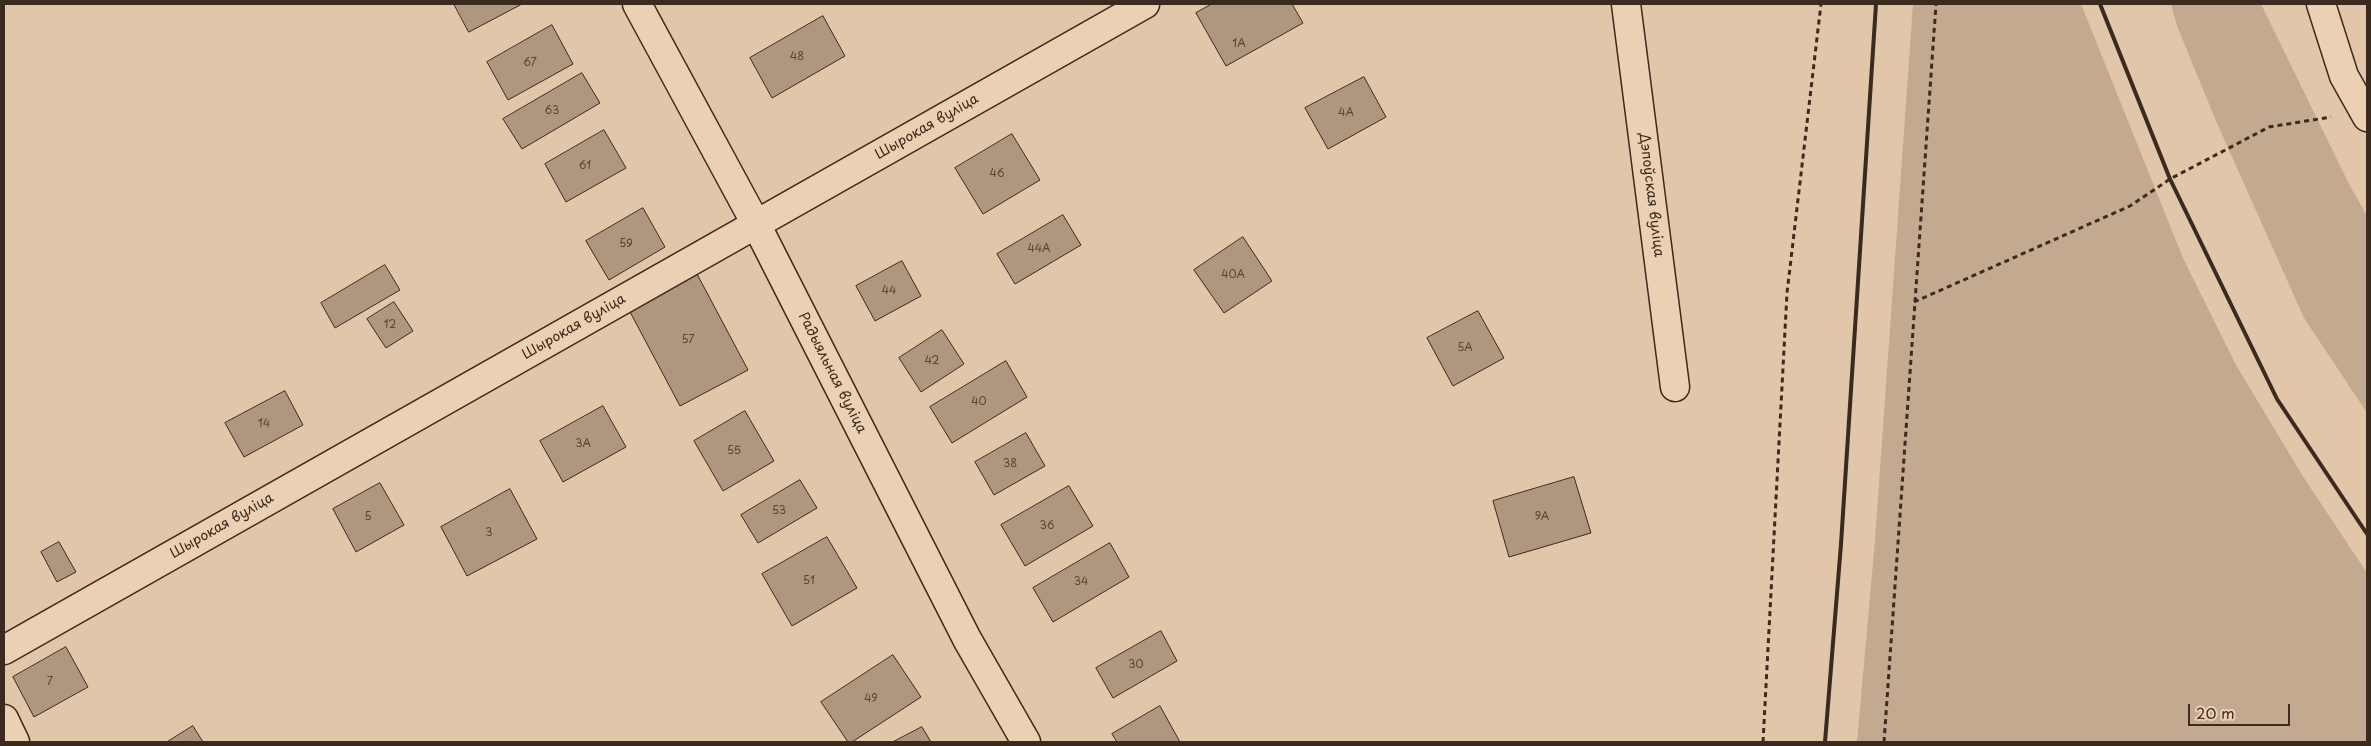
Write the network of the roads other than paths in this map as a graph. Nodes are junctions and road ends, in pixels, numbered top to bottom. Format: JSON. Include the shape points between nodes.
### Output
{"nodes":[{"id":1,"x":637,"y":4,"type":"edge"},
{"id":2,"x":1145,"y":4,"type":"edge"},
{"id":3,"x":1626,"y":4,"type":"edge"},
{"id":4,"x":2321,"y":4,"type":"edge"},
{"id":5,"x":2366,"y":113,"type":"edge"},
{"id":6,"x":756,"y":224,"type":"junction"},
{"id":7,"x":1675,"y":387,"type":"dead end"},
{"id":8,"x":4,"y":650,"type":"edge"},
{"id":9,"x":4,"y":719,"type":"edge"},
{"id":10,"x":15,"y":742,"type":"edge"},
{"id":11,"x":1026,"y":742,"type":"edge"}],
"edges":[{"from":1,"to":6,"type":"street","name":"Радыяльная вуліца"},
{"from":2,"to":6,"type":"street","name":"Шырокая вуліца"},
{"from":3,"to":7,"type":"street","name":"Дэпоўская вуліца"},
{"from":4,"to":5,"type":"street","via":[[2344,76]]},
{"from":6,"to":8,"type":"street","name":"Шырокая вуліца"},
{"from":6,"to":11,"type":"street","name":"Радыяльная вуліца","via":[[967,639]]},
{"from":9,"to":10,"type":"street"}]}
